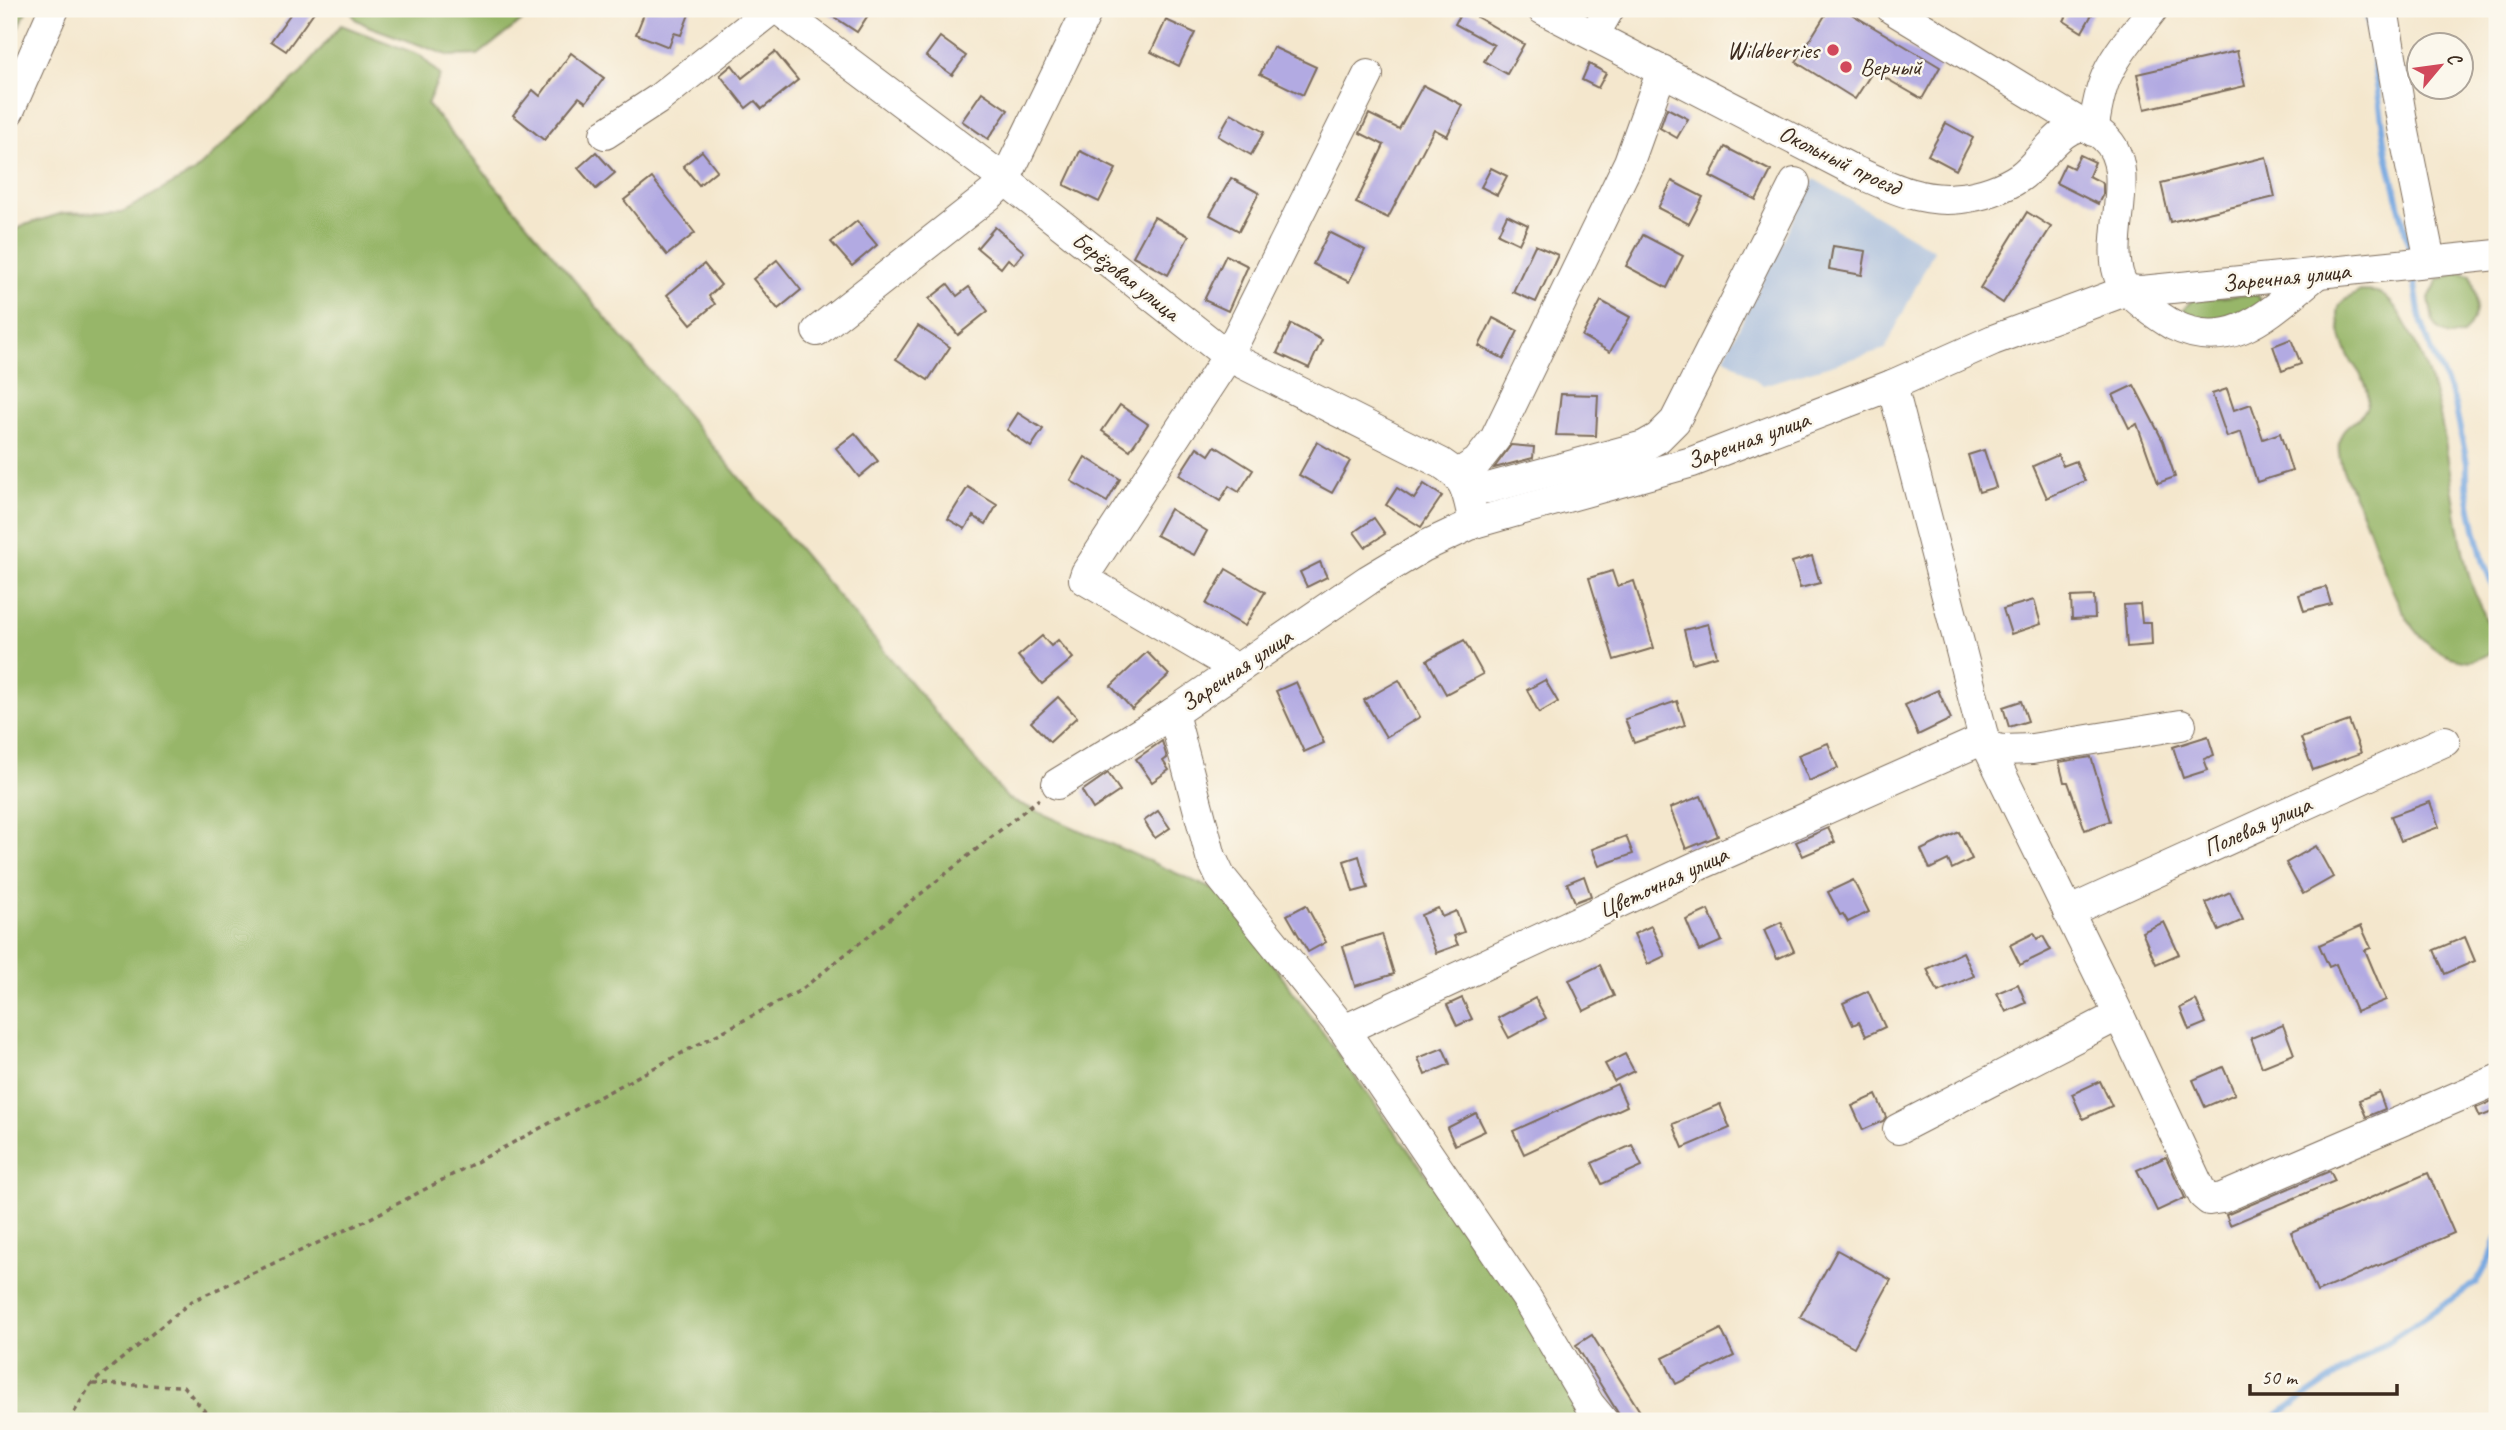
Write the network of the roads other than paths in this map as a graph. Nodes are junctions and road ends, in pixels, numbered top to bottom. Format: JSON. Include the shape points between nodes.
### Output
{"nodes":[{"id":1,"x":54,"y":9,"type":"edge"},
{"id":2,"x":772,"y":9,"type":"edge"},
{"id":3,"x":778,"y":9,"type":"edge"},
{"id":4,"x":1088,"y":9,"type":"edge"},
{"id":5,"x":1542,"y":9,"type":"edge"},
{"id":6,"x":1609,"y":9,"type":"edge"},
{"id":7,"x":1892,"y":9,"type":"edge"},
{"id":8,"x":2153,"y":9,"type":"edge"},
{"id":9,"x":2383,"y":9,"type":"edge"},
{"id":10,"x":1594,"y":35,"type":"junction"},
{"id":11,"x":1662,"y":70,"type":"junction"},
{"id":12,"x":1368,"y":75,"type":"dead end"},
{"id":13,"x":9,"y":111,"type":"edge"},
{"id":14,"x":2091,"y":129,"type":"junction"},
{"id":15,"x":605,"y":134,"type":"dead end"},
{"id":16,"x":1005,"y":180,"type":"junction"},
{"id":17,"x":1795,"y":183,"type":"dead end"},
{"id":18,"x":2497,"y":255,"type":"edge"},
{"id":19,"x":2430,"y":261,"type":"junction"},
{"id":20,"x":2316,"y":274,"type":"junction"},
{"id":21,"x":2128,"y":290,"type":"junction"},
{"id":22,"x":817,"y":331,"type":"dead end"},
{"id":23,"x":1228,"y":356,"type":"junction"},
{"id":24,"x":1892,"y":385,"type":"junction"},
{"id":25,"x":1462,"y":482,"type":"junction"},
{"id":26,"x":1474,"y":523,"type":"junction"},
{"id":27,"x":1237,"y":668,"type":"junction"},
{"id":28,"x":1173,"y":713,"type":"junction"},
{"id":29,"x":2181,"y":725,"type":"dead end"},
{"id":30,"x":2445,"y":741,"type":"dead end"},
{"id":31,"x":1986,"y":743,"type":"junction"},
{"id":32,"x":1057,"y":784,"type":"road end"},
{"id":33,"x":2068,"y":912,"type":"junction"},
{"id":34,"x":2119,"y":1015,"type":"junction"},
{"id":35,"x":1344,"y":1030,"type":"junction"},
{"id":36,"x":2497,"y":1080,"type":"edge"},
{"id":37,"x":1898,"y":1129,"type":"dead end"},
{"id":38,"x":1603,"y":1421,"type":"edge"}],
"edges":[{"from":1,"to":13,"type":"street"},
{"from":2,"to":15,"type":"street","via":[[657,100]]},
{"from":3,"to":16,"type":"street","name":"Берёзовая улица"},
{"from":4,"to":16,"type":"street"},
{"from":5,"to":10,"type":"street","name":"Окольный проезд"},
{"from":6,"to":10,"type":"street"},
{"from":7,"to":14,"type":"street"},
{"from":8,"to":14,"type":"street","via":[[2104,80]]},
{"from":9,"to":19,"type":"street"},
{"from":10,"to":11,"type":"street","name":"Окольный проезд"},
{"from":11,"to":14,"type":"street","name":"Окольный проезд","via":[[1855,171],[1903,193],[1935,200],[1997,189],[2020,177],[2059,135],[2070,129]]},
{"from":11,"to":25,"type":"street","via":[[1629,162],[1495,439]]},
{"from":12,"to":23,"type":"street"},
{"from":14,"to":21,"type":"street","via":[[2105,137],[2116,155],[2122,180],[2116,264]]},
{"from":16,"to":22,"type":"street"},
{"from":16,"to":23,"type":"street","name":"Берёзовая улица"},
{"from":17,"to":25,"type":"street","via":[[1675,422],[1658,438],[1644,446],[1488,488]]},
{"from":18,"to":19,"type":"street","name":"Заречная улица"},
{"from":19,"to":20,"type":"street","name":"Заречная улица"},
{"from":20,"to":21,"type":"street","name":"Заречная улица"},
{"from":20,"to":21,"type":"street","via":[[2251,326],[2232,334],[2188,332],[2162,319]]},
{"from":21,"to":24,"type":"street","name":"Заречная улица","via":[[1993,340]]},
{"from":23,"to":25,"type":"street","name":"Берёзовая улица","via":[[1441,463]]},
{"from":23,"to":27,"type":"street","via":[[1084,579]]},
{"from":24,"to":26,"type":"street","name":"Заречная улица","via":[[1692,462]]},
{"from":24,"to":31,"type":"street"},
{"from":25,"to":26,"type":"street"},
{"from":26,"to":27,"type":"street","name":"Заречная улица","via":[[1412,554]]},
{"from":27,"to":28,"type":"street","name":"Заречная улица"},
{"from":28,"to":32,"type":"street","name":"Заречная улица"},
{"from":28,"to":35,"type":"street","via":[[1210,857],[1220,876]]},
{"from":29,"to":31,"type":"street","via":[[2032,749],[2003,750]]},
{"from":30,"to":33,"type":"street","name":"Полевая улица"},
{"from":31,"to":33,"type":"street"},
{"from":31,"to":35,"type":"street","name":"Цветочная улица","via":[[1693,868]]},
{"from":33,"to":34,"type":"street"},
{"from":34,"to":36,"type":"street","via":[[2203,1195],[2210,1200]]},
{"from":34,"to":37,"type":"street"},
{"from":35,"to":38,"type":"street","via":[[1527,1299],[1582,1394]]}]}
